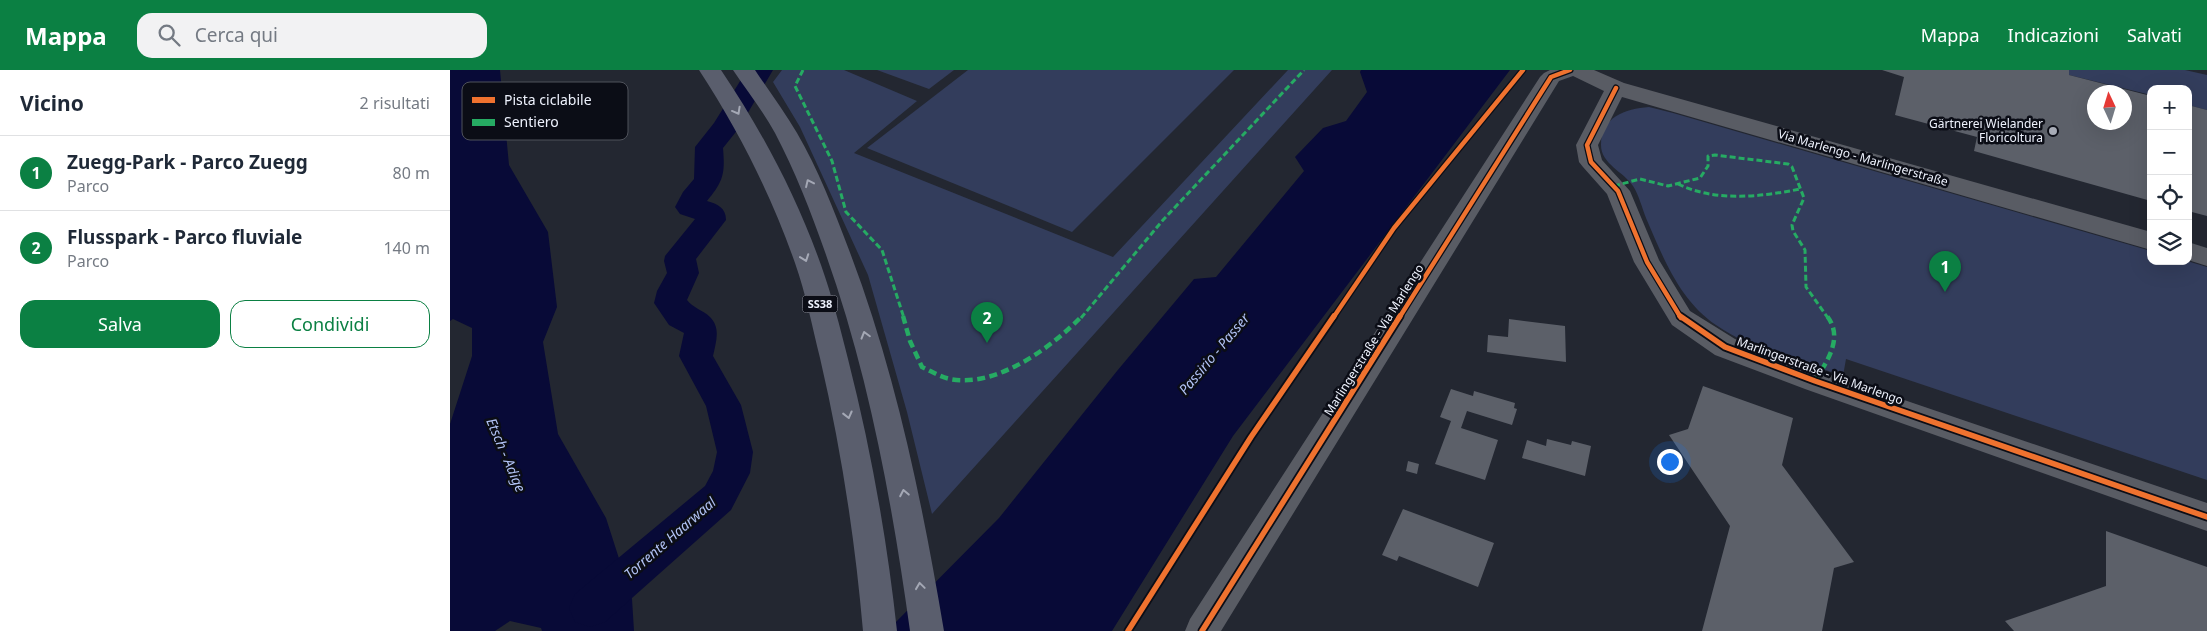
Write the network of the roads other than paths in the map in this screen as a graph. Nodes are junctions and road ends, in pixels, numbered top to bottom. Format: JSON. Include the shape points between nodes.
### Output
{"nodes":[{"id":1,"x":710,"y":70,"type":"edge"},
{"id":2,"x":744,"y":70,"type":"edge"},
{"id":3,"x":1570,"y":70,"type":"edge"},
{"id":4,"x":1578,"y":70,"type":"edge"},
{"id":5,"x":1616,"y":88,"type":"junction"},
{"id":6,"x":2147,"y":240,"type":"edge"},
{"id":7,"x":2192,"y":253,"type":"edge"},
{"id":8,"x":2207,"y":257,"type":"edge"},
{"id":9,"x":2207,"y":517,"type":"edge"},
{"id":10,"x":880,"y":631,"type":"edge"},
{"id":11,"x":927,"y":631,"type":"edge"},
{"id":12,"x":1202,"y":631,"type":"edge"}],
"edges":[{"from":1,"to":10,"type":"highway","number":"SS38","one_way":true,"via":[[735,108],[784,203],[818,294],[852,430],[874,559]]},
{"from":11,"to":2,"type":"highway","number":"SS38","one_way":true,"via":[[914,541],[889,418],[850,283],[819,203],[786,133]]},
{"from":3,"to":12,"type":"street","name":"Marlingerstraße - Via Marlengo","via":[[1551,77]]},
{"from":4,"to":5,"type":"street","name":"Via Marlengo - Marlingerstraße"},
{"from":5,"to":6,"type":"street","name":"Via Marlengo - Marlingerstraße"},
{"from":5,"to":9,"type":"street","name":"Marlingerstraße - Via Marlengo","via":[[1587,145],[1591,162],[1618,191],[1647,262],[1681,318],[1725,347],[1761,361]]},
{"from":7,"to":8,"type":"street"}]}
